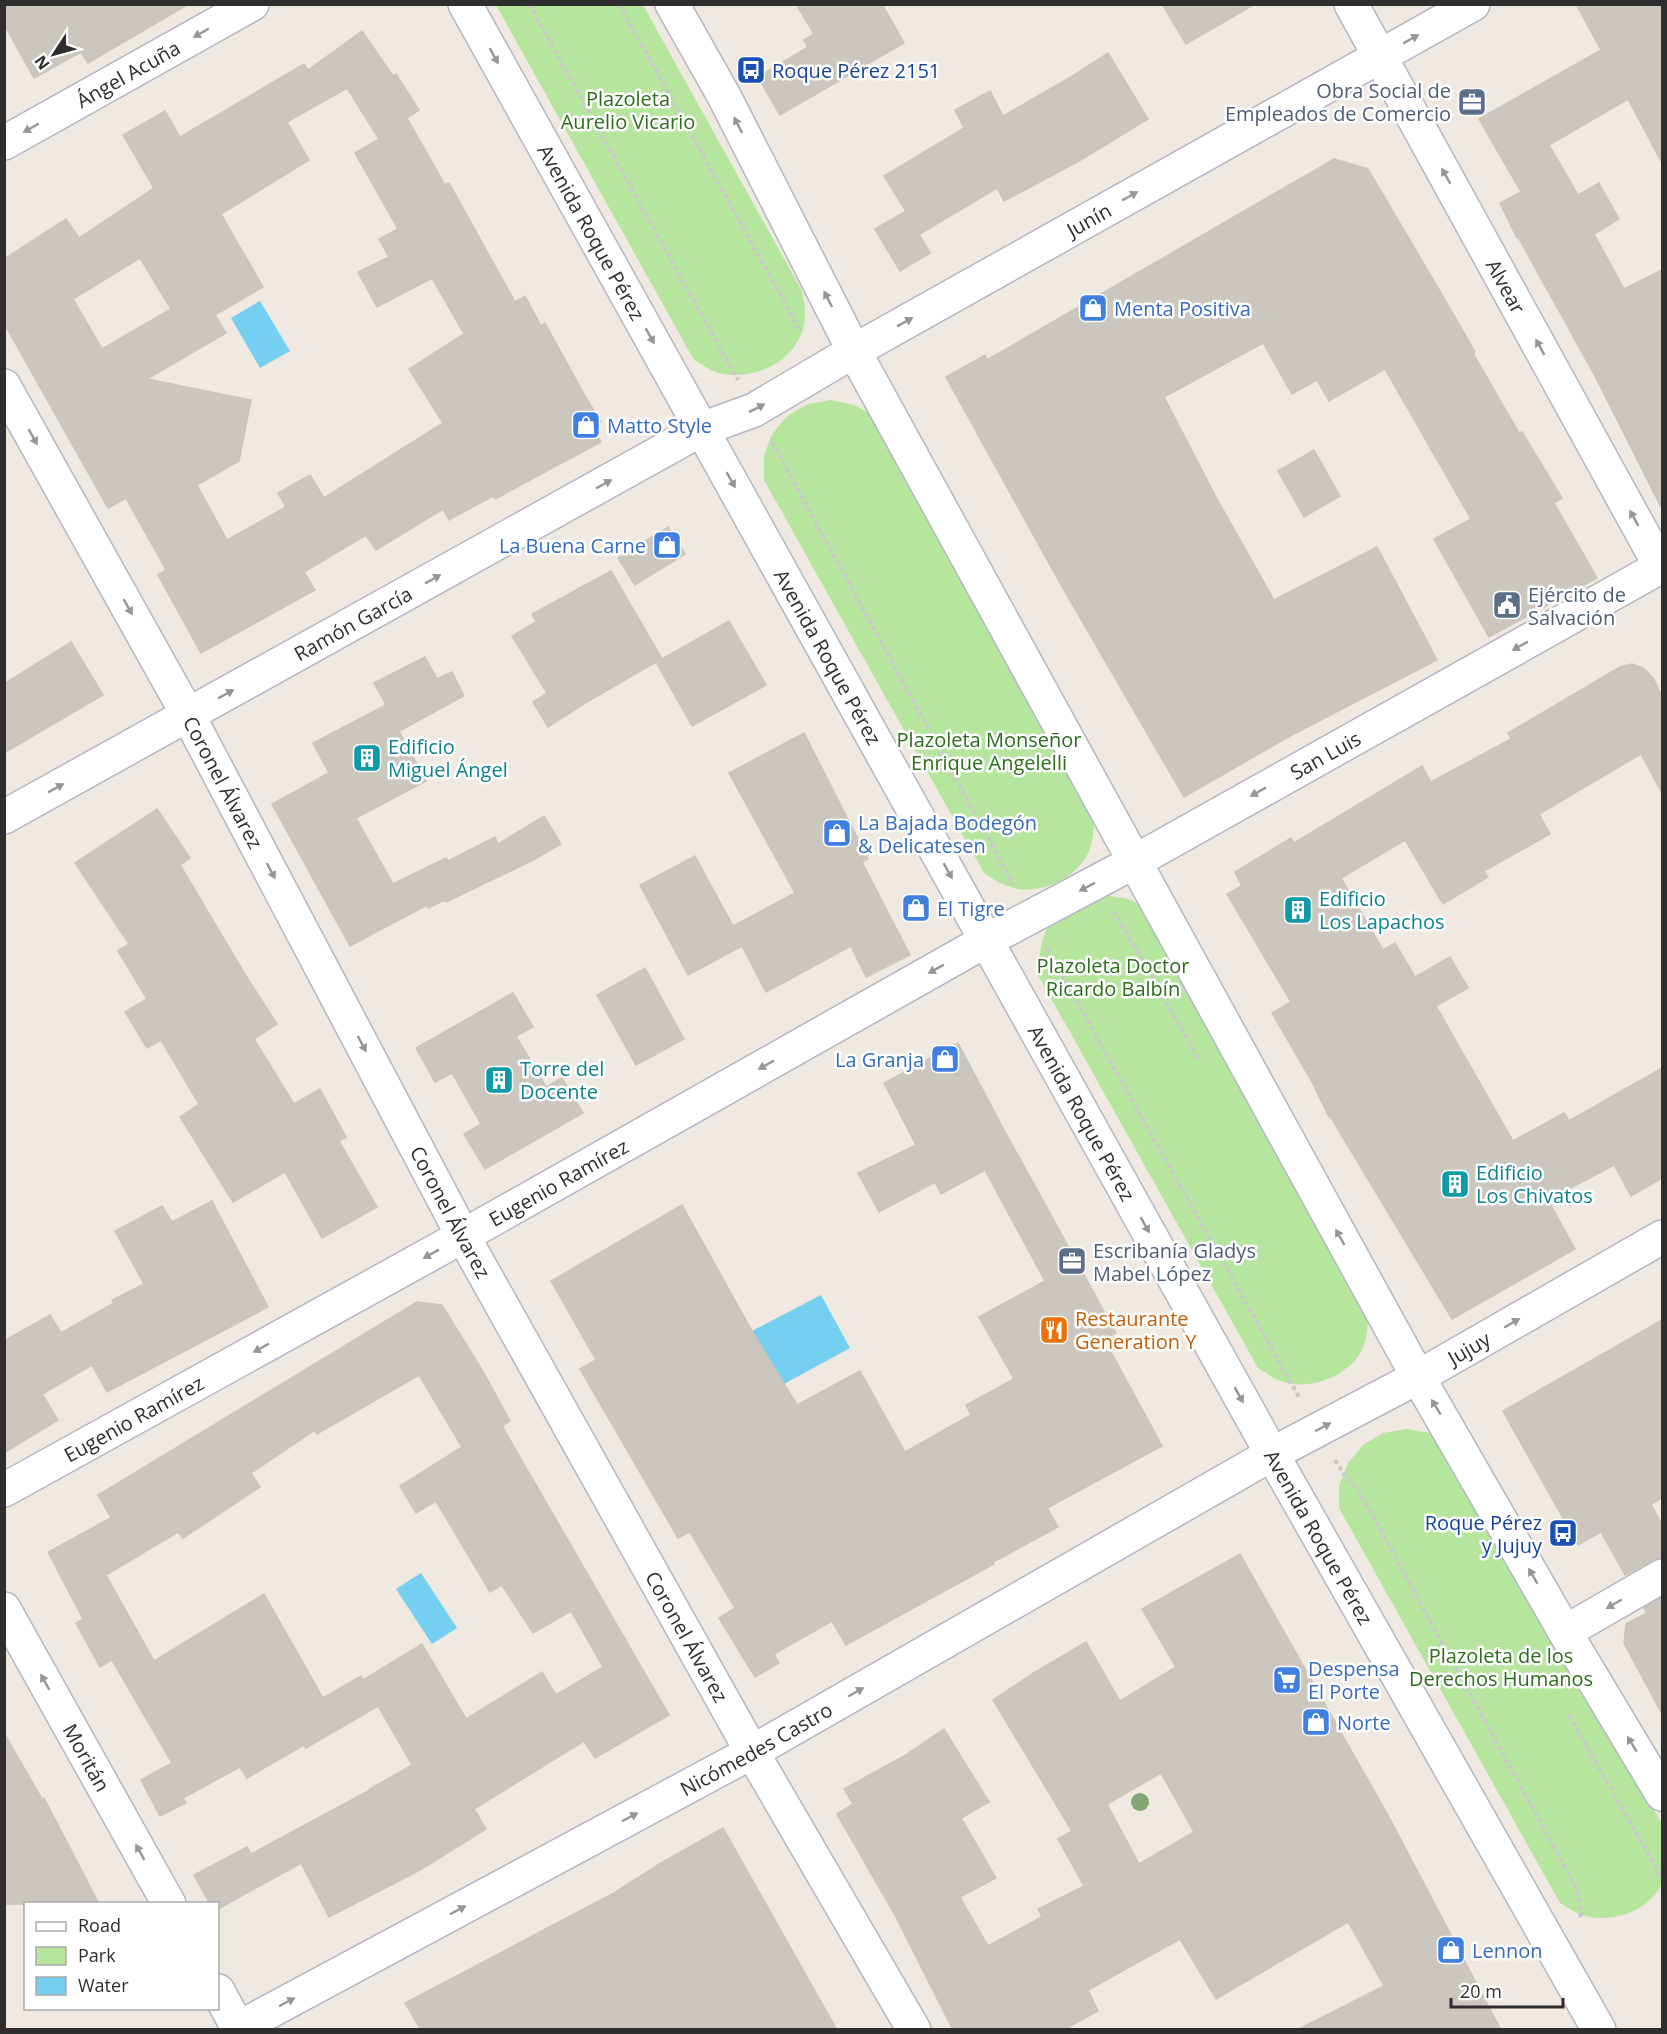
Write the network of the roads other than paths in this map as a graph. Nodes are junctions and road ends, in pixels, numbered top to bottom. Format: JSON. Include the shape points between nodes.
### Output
{"nodes":[{"id":1,"x":252,"y":4,"type":"edge"},
{"id":2,"x":465,"y":4,"type":"edge"},
{"id":3,"x":672,"y":4,"type":"edge"},
{"id":4,"x":1351,"y":4,"type":"edge"},
{"id":5,"x":1473,"y":4,"type":"edge"},
{"id":6,"x":1380,"y":56,"type":"junction"},
{"id":7,"x":4,"y":143,"type":"edge"},
{"id":8,"x":854,"y":351,"type":"junction"},
{"id":9,"x":4,"y":386,"type":"edge"},
{"id":10,"x":702,"y":429,"type":"junction"},
{"id":11,"x":1662,"y":567,"type":"edge"},
{"id":12,"x":188,"y":715,"type":"junction"},
{"id":13,"x":4,"y":817,"type":"edge"},
{"id":14,"x":1134,"y":862,"type":"junction"},
{"id":15,"x":987,"y":940,"type":"junction"},
{"id":16,"x":463,"y":1236,"type":"junction"},
{"id":17,"x":1662,"y":1237,"type":"edge"},
{"id":18,"x":1418,"y":1377,"type":"junction"},
{"id":19,"x":1272,"y":1454,"type":"junction"},
{"id":20,"x":4,"y":1490,"type":"edge"},
{"id":21,"x":1662,"y":1576,"type":"edge"},
{"id":22,"x":4,"y":1609,"type":"edge"},
{"id":23,"x":1564,"y":1632,"type":"junction"},
{"id":24,"x":752,"y":1752,"type":"junction"},
{"id":25,"x":1662,"y":1794,"type":"edge"},
{"id":26,"x":168,"y":1902,"type":"edge"},
{"id":27,"x":219,"y":1993,"type":"edge"},
{"id":28,"x":237,"y":2029,"type":"edge"},
{"id":29,"x":914,"y":2030,"type":"edge"},
{"id":30,"x":1599,"y":2030,"type":"edge"}],
"edges":[{"from":1,"to":7,"type":"street","name":"Ángel Acuña","one_way":true},
{"from":2,"to":10,"type":"street","name":"Avenida Roque Pérez","one_way":true},
{"from":8,"to":3,"type":"street","one_way":true},
{"from":4,"to":6,"type":"street","name":"Alvear"},
{"from":6,"to":5,"type":"street","name":"Junín","one_way":true},
{"from":8,"to":6,"type":"street","name":"Junín","one_way":true},
{"from":11,"to":6,"type":"street","name":"Alvear","one_way":true},
{"from":10,"to":8,"type":"street","name":"Junín","one_way":true,"via":[[754,410]]},
{"from":8,"to":14,"type":"street"},
{"from":9,"to":12,"type":"street","name":"Coronel Álvarez","one_way":true},
{"from":12,"to":10,"type":"street","name":"Ramón García","one_way":true},
{"from":10,"to":15,"type":"street","name":"Avenida Roque Pérez","one_way":true},
{"from":11,"to":14,"type":"street","name":"San Luis","one_way":true},
{"from":13,"to":12,"type":"street","name":"Ramón García","one_way":true},
{"from":12,"to":16,"type":"street","name":"Coronel Álvarez","one_way":true},
{"from":14,"to":15,"type":"street","name":"San Luis","one_way":true},
{"from":18,"to":14,"type":"street","one_way":true},
{"from":15,"to":16,"type":"street","name":"Eugenio Ramírez","one_way":true},
{"from":15,"to":19,"type":"street","name":"Avenida Roque Pérez","one_way":true},
{"from":16,"to":20,"type":"street","name":"Eugenio Ramírez","one_way":true},
{"from":16,"to":24,"type":"street","name":"Coronel Álvarez"},
{"from":18,"to":17,"type":"street","name":"Jujuy","one_way":true},
{"from":19,"to":18,"type":"street","name":"Jujuy","one_way":true},
{"from":23,"to":18,"type":"street","one_way":true},
{"from":24,"to":19,"type":"street","name":"Nicómedes Castro","one_way":true},
{"from":19,"to":30,"type":"street","name":"Avenida Roque Pérez"},
{"from":21,"to":23,"type":"street","one_way":true},
{"from":26,"to":22,"type":"street","name":"Moritán","one_way":true},
{"from":25,"to":23,"type":"street","one_way":true},
{"from":28,"to":24,"type":"street","name":"Nicómedes Castro","one_way":true},
{"from":24,"to":29,"type":"street","name":"Coronel Álvarez"},
{"from":27,"to":28,"type":"street"}]}
